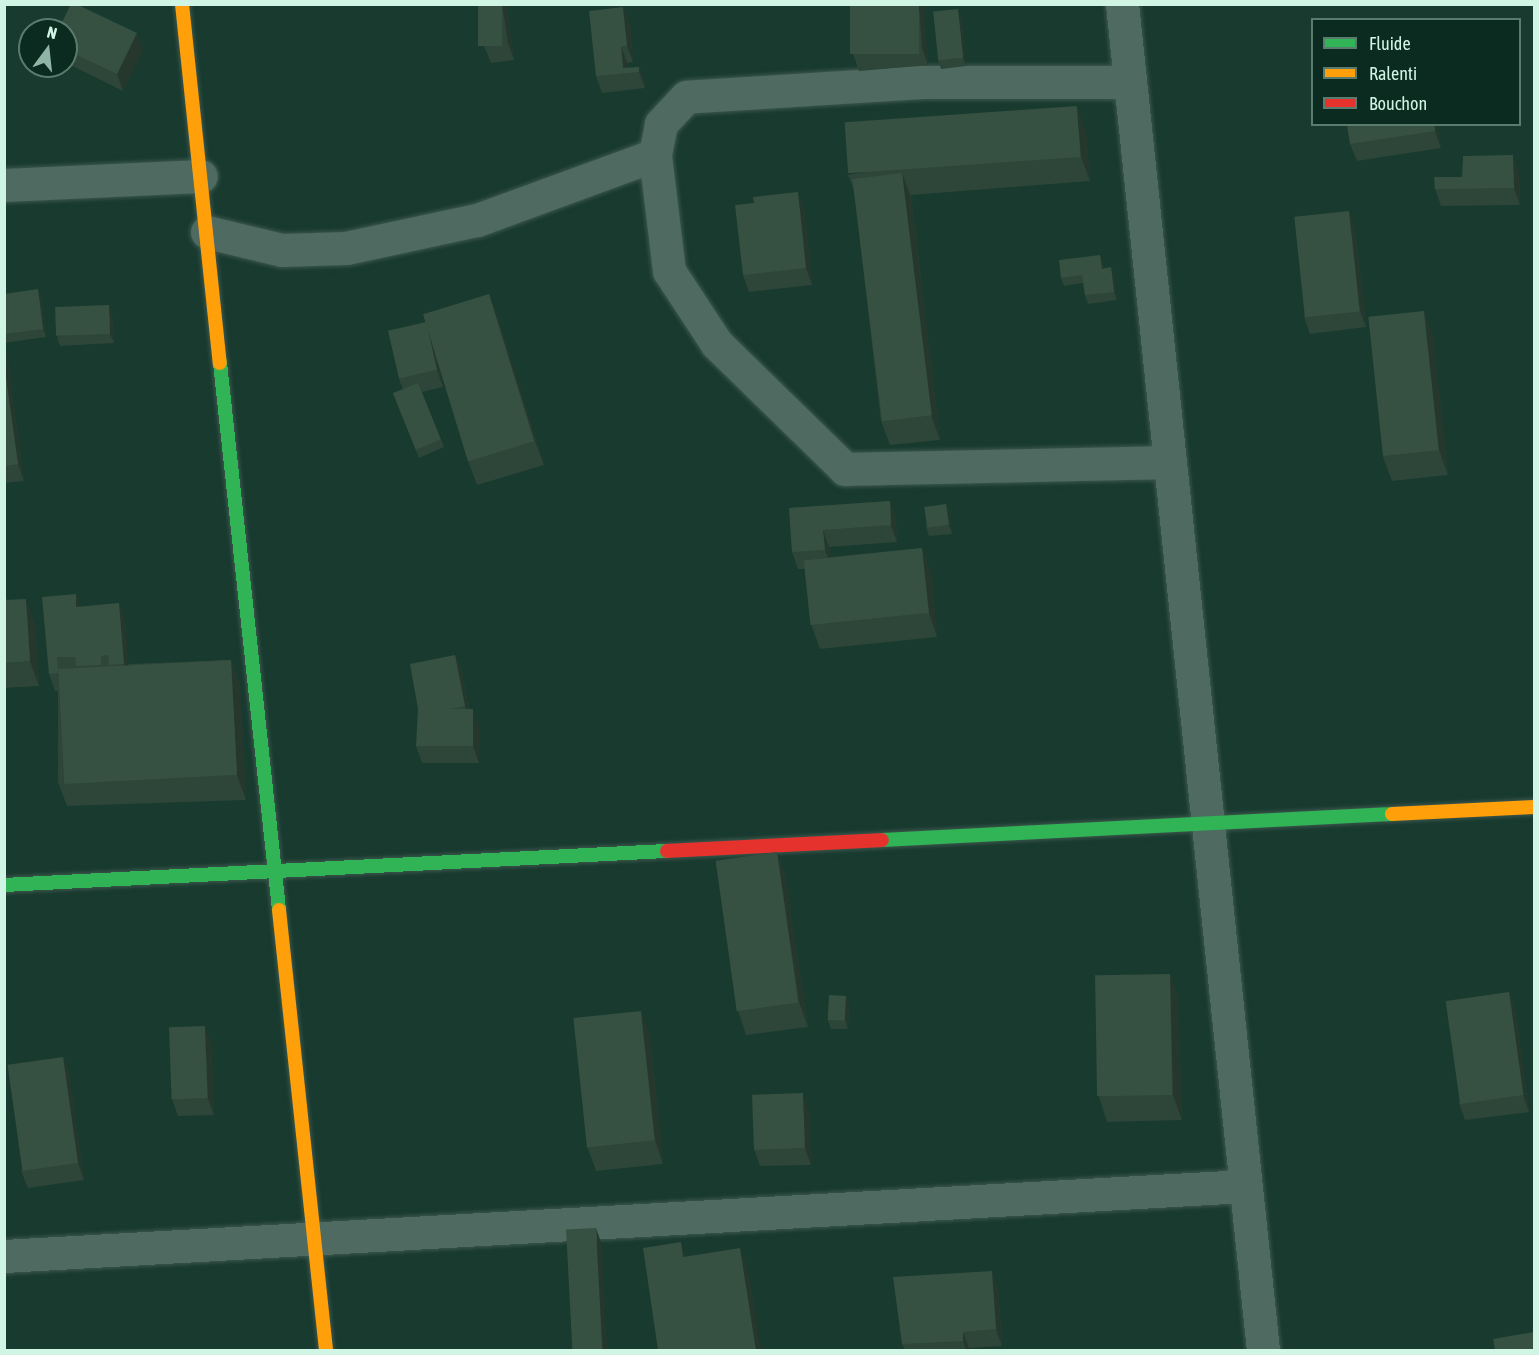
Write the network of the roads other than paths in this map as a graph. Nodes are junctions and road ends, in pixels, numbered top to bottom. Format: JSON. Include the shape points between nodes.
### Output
{"nodes":[{"id":1,"x":182,"y":4,"type":"edge"},
{"id":2,"x":1122,"y":4,"type":"edge"},
{"id":3,"x":1130,"y":82,"type":"junction"},
{"id":4,"x":656,"y":155,"type":"junction"},
{"id":5,"x":201,"y":176,"type":"junction"},
{"id":6,"x":4,"y":185,"type":"edge"},
{"id":7,"x":207,"y":232,"type":"junction"},
{"id":8,"x":1170,"y":462,"type":"junction"},
{"id":9,"x":1534,"y":807,"type":"edge"},
{"id":10,"x":1208,"y":824,"type":"junction"},
{"id":11,"x":276,"y":871,"type":"junction"},
{"id":12,"x":4,"y":885,"type":"edge"},
{"id":13,"x":1245,"y":1186,"type":"junction"},
{"id":14,"x":313,"y":1239,"type":"junction"},
{"id":15,"x":4,"y":1256,"type":"edge"},
{"id":16,"x":326,"y":1350,"type":"edge"},
{"id":17,"x":1263,"y":1350,"type":"edge"}],
"edges":[{"from":1,"to":5,"type":"street"},
{"from":2,"to":3,"type":"street"},
{"from":3,"to":4,"type":"street","via":[[922,82],[687,97],[661,124]]},
{"from":3,"to":8,"type":"street"},
{"from":4,"to":7,"type":"street","via":[[477,220],[346,248],[282,250]]},
{"from":4,"to":8,"type":"street","via":[[669,271],[717,344],[846,469]]},
{"from":5,"to":6,"type":"street"},
{"from":5,"to":7,"type":"street"},
{"from":7,"to":11,"type":"street"},
{"from":8,"to":10,"type":"street"},
{"from":9,"to":10,"type":"street"},
{"from":10,"to":11,"type":"street"},
{"from":10,"to":13,"type":"street"},
{"from":11,"to":12,"type":"street"},
{"from":11,"to":14,"type":"street"},
{"from":13,"to":14,"type":"street"},
{"from":13,"to":17,"type":"street"},
{"from":14,"to":15,"type":"street"},
{"from":14,"to":16,"type":"street"}]}
